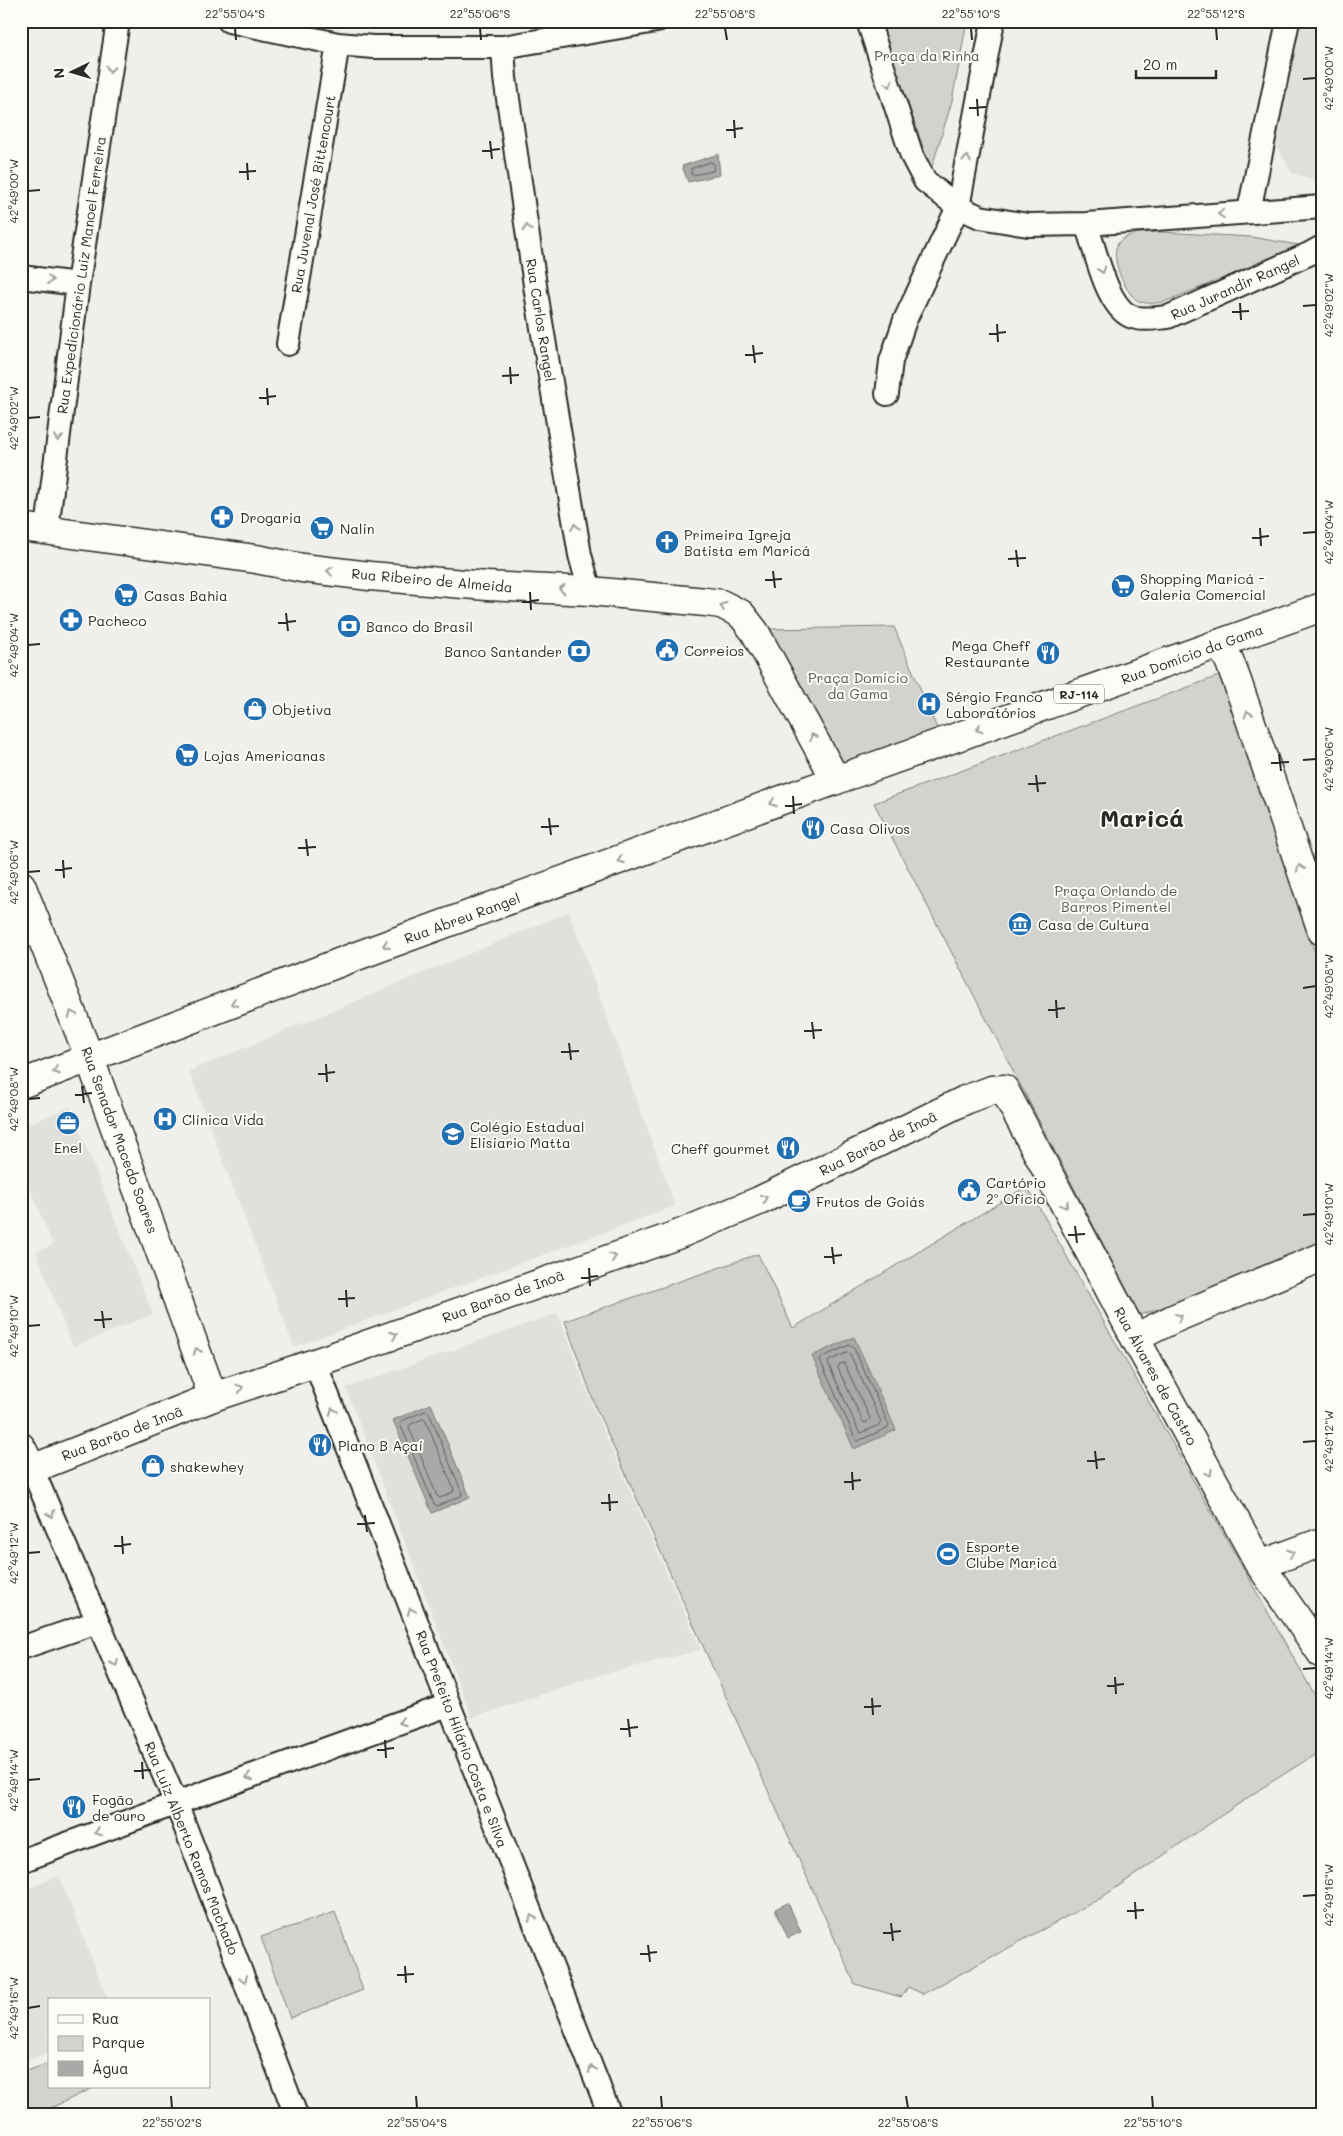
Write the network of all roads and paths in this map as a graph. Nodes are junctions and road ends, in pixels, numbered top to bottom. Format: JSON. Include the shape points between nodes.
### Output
{"nodes":[{"id":1,"x":118,"y":21,"type":"edge"},
{"id":2,"x":229,"y":21,"type":"edge"},
{"id":3,"x":656,"y":21,"type":"edge"},
{"id":4,"x":868,"y":21,"type":"edge"},
{"id":5,"x":993,"y":21,"type":"edge"},
{"id":6,"x":1288,"y":21,"type":"edge"},
{"id":7,"x":338,"y":44,"type":"junction"},
{"id":8,"x":503,"y":47,"type":"junction"},
{"id":9,"x":958,"y":207,"type":"junction"},
{"id":10,"x":1322,"y":207,"type":"edge"},
{"id":11,"x":1249,"y":212,"type":"junction"},
{"id":12,"x":1086,"y":224,"type":"junction"},
{"id":13,"x":1322,"y":247,"type":"edge"},
{"id":14,"x":21,"y":276,"type":"edge"},
{"id":15,"x":78,"y":284,"type":"junction"},
{"id":16,"x":288,"y":344,"type":"dead end"},
{"id":17,"x":887,"y":394,"type":"dead end"},
{"id":18,"x":34,"y":528,"type":"edge"},
{"id":19,"x":590,"y":591,"type":"junction"},
{"id":20,"x":1322,"y":607,"type":"edge"},
{"id":21,"x":1219,"y":644,"type":"junction"},
{"id":22,"x":836,"y":780,"type":"junction"},
{"id":23,"x":21,"y":885,"type":"edge"},
{"id":24,"x":1322,"y":931,"type":"edge"},
{"id":25,"x":90,"y":1059,"type":"junction"},
{"id":26,"x":21,"y":1084,"type":"edge"},
{"id":27,"x":1004,"y":1089,"type":"joint"},
{"id":28,"x":1322,"y":1258,"type":"edge"},
{"id":29,"x":1135,"y":1338,"type":"junction"},
{"id":30,"x":315,"y":1364,"type":"junction"},
{"id":31,"x":213,"y":1397,"type":"junction"},
{"id":32,"x":25,"y":1463,"type":"edge"},
{"id":33,"x":1322,"y":1542,"type":"edge"},
{"id":34,"x":1260,"y":1565,"type":"junction"},
{"id":35,"x":97,"y":1622,"type":"junction"},
{"id":36,"x":21,"y":1648,"type":"edge"},
{"id":37,"x":1322,"y":1654,"type":"edge"},
{"id":38,"x":448,"y":1705,"type":"junction"},
{"id":39,"x":176,"y":1803,"type":"junction"},
{"id":40,"x":21,"y":1861,"type":"edge"},
{"id":41,"x":296,"y":2115,"type":"edge"},
{"id":42,"x":610,"y":2115,"type":"edge"}],
"edges":[{"from":1,"to":15,"type":"street","name":"Rua Expedicionário Luiz Manoel Ferreira","one_way":true},
{"from":2,"to":7,"type":"street"},
{"from":3,"to":8,"type":"street"},
{"from":4,"to":9,"type":"street","one_way":true,"via":[[912,156],[925,181]]},
{"from":9,"to":5,"type":"street","one_way":true},
{"from":6,"to":11,"type":"street"},
{"from":7,"to":8,"type":"street"},
{"from":7,"to":16,"type":"street","name":"Rua Juvenal José Bittencourt"},
{"from":19,"to":8,"type":"street","name":"Rua Carlos Rangel","one_way":true,"via":[[580,554],[536,292]]},
{"from":9,"to":12,"type":"street","via":[[980,217],[1015,224]]},
{"from":9,"to":17,"type":"street","via":[[905,320],[892,361]]},
{"from":10,"to":11,"type":"street"},
{"from":11,"to":12,"type":"street","one_way":true},
{"from":12,"to":13,"type":"street","name":"Rua Jurandir Rangel","one_way":true,"via":[[1116,305],[1130,316],[1148,319],[1168,317]]},
{"from":14,"to":15,"type":"street","one_way":true},
{"from":15,"to":18,"type":"street","name":"Rua Expedicionário Luiz Manoel Ferreira","one_way":true},
{"from":19,"to":18,"type":"main road","name":"Rua Ribeiro de Almeida","one_way":true,"via":[[370,576]]},
{"from":22,"to":19,"type":"main road","name":"Rua Ribeiro de Almeida","one_way":true,"via":[[764,647],[741,614],[721,604]]},
{"from":20,"to":21,"type":"main road","name":"Rua Domício da Gama","number":"RJ-114"},
{"from":21,"to":22,"type":"main road","name":"Rua Domício da Gama","number":"RJ-114","one_way":true},
{"from":24,"to":21,"type":"main road","one_way":true,"via":[[1237,681]]},
{"from":22,"to":25,"type":"main road","name":"Rua Abreu Rangel","number":"RJ-114","one_way":true,"via":[[354,956]]},
{"from":25,"to":23,"type":"main road","name":"Rua Senador Macedo Soares","one_way":true},
{"from":25,"to":26,"type":"main road","name":"Rua Abreu Rangel","one_way":true},
{"from":31,"to":25,"type":"main road","name":"Rua Senador Macedo Soares","one_way":true},
{"from":27,"to":29,"type":"main road","name":"Rua Álvares de Castro","one_way":true},
{"from":30,"to":27,"type":"main road","name":"Rua Barão de Inoã","one_way":true,"via":[[677,1235],[759,1201],[965,1100]]},
{"from":29,"to":28,"type":"main road","one_way":true},
{"from":29,"to":34,"type":"main road","name":"Rua Álvares de Castro","one_way":true},
{"from":31,"to":30,"type":"main road","name":"Rua Barão de Inoã","one_way":true},
{"from":38,"to":30,"type":"street","name":"Rua Prefeito Hilário Costa e Silva","one_way":true},
{"from":31,"to":32,"type":"main road","name":"Rua Barão de Inoã"},
{"from":32,"to":35,"type":"street","name":"Rua Luiz Alberto Ramos Machado","one_way":true},
{"from":34,"to":33,"type":"main road","one_way":true},
{"from":34,"to":37,"type":"main road","name":"Rua Álvares de Castro"},
{"from":35,"to":36,"type":"street"},
{"from":35,"to":39,"type":"street","name":"Rua Luiz Alberto Ramos Machado","one_way":true},
{"from":38,"to":39,"type":"street","one_way":true},
{"from":42,"to":38,"type":"street","name":"Rua Prefeito Hilário Costa e Silva","one_way":true},
{"from":39,"to":40,"type":"street","one_way":true},
{"from":39,"to":41,"type":"street","name":"Rua Luiz Alberto Ramos Machado","one_way":true}]}
